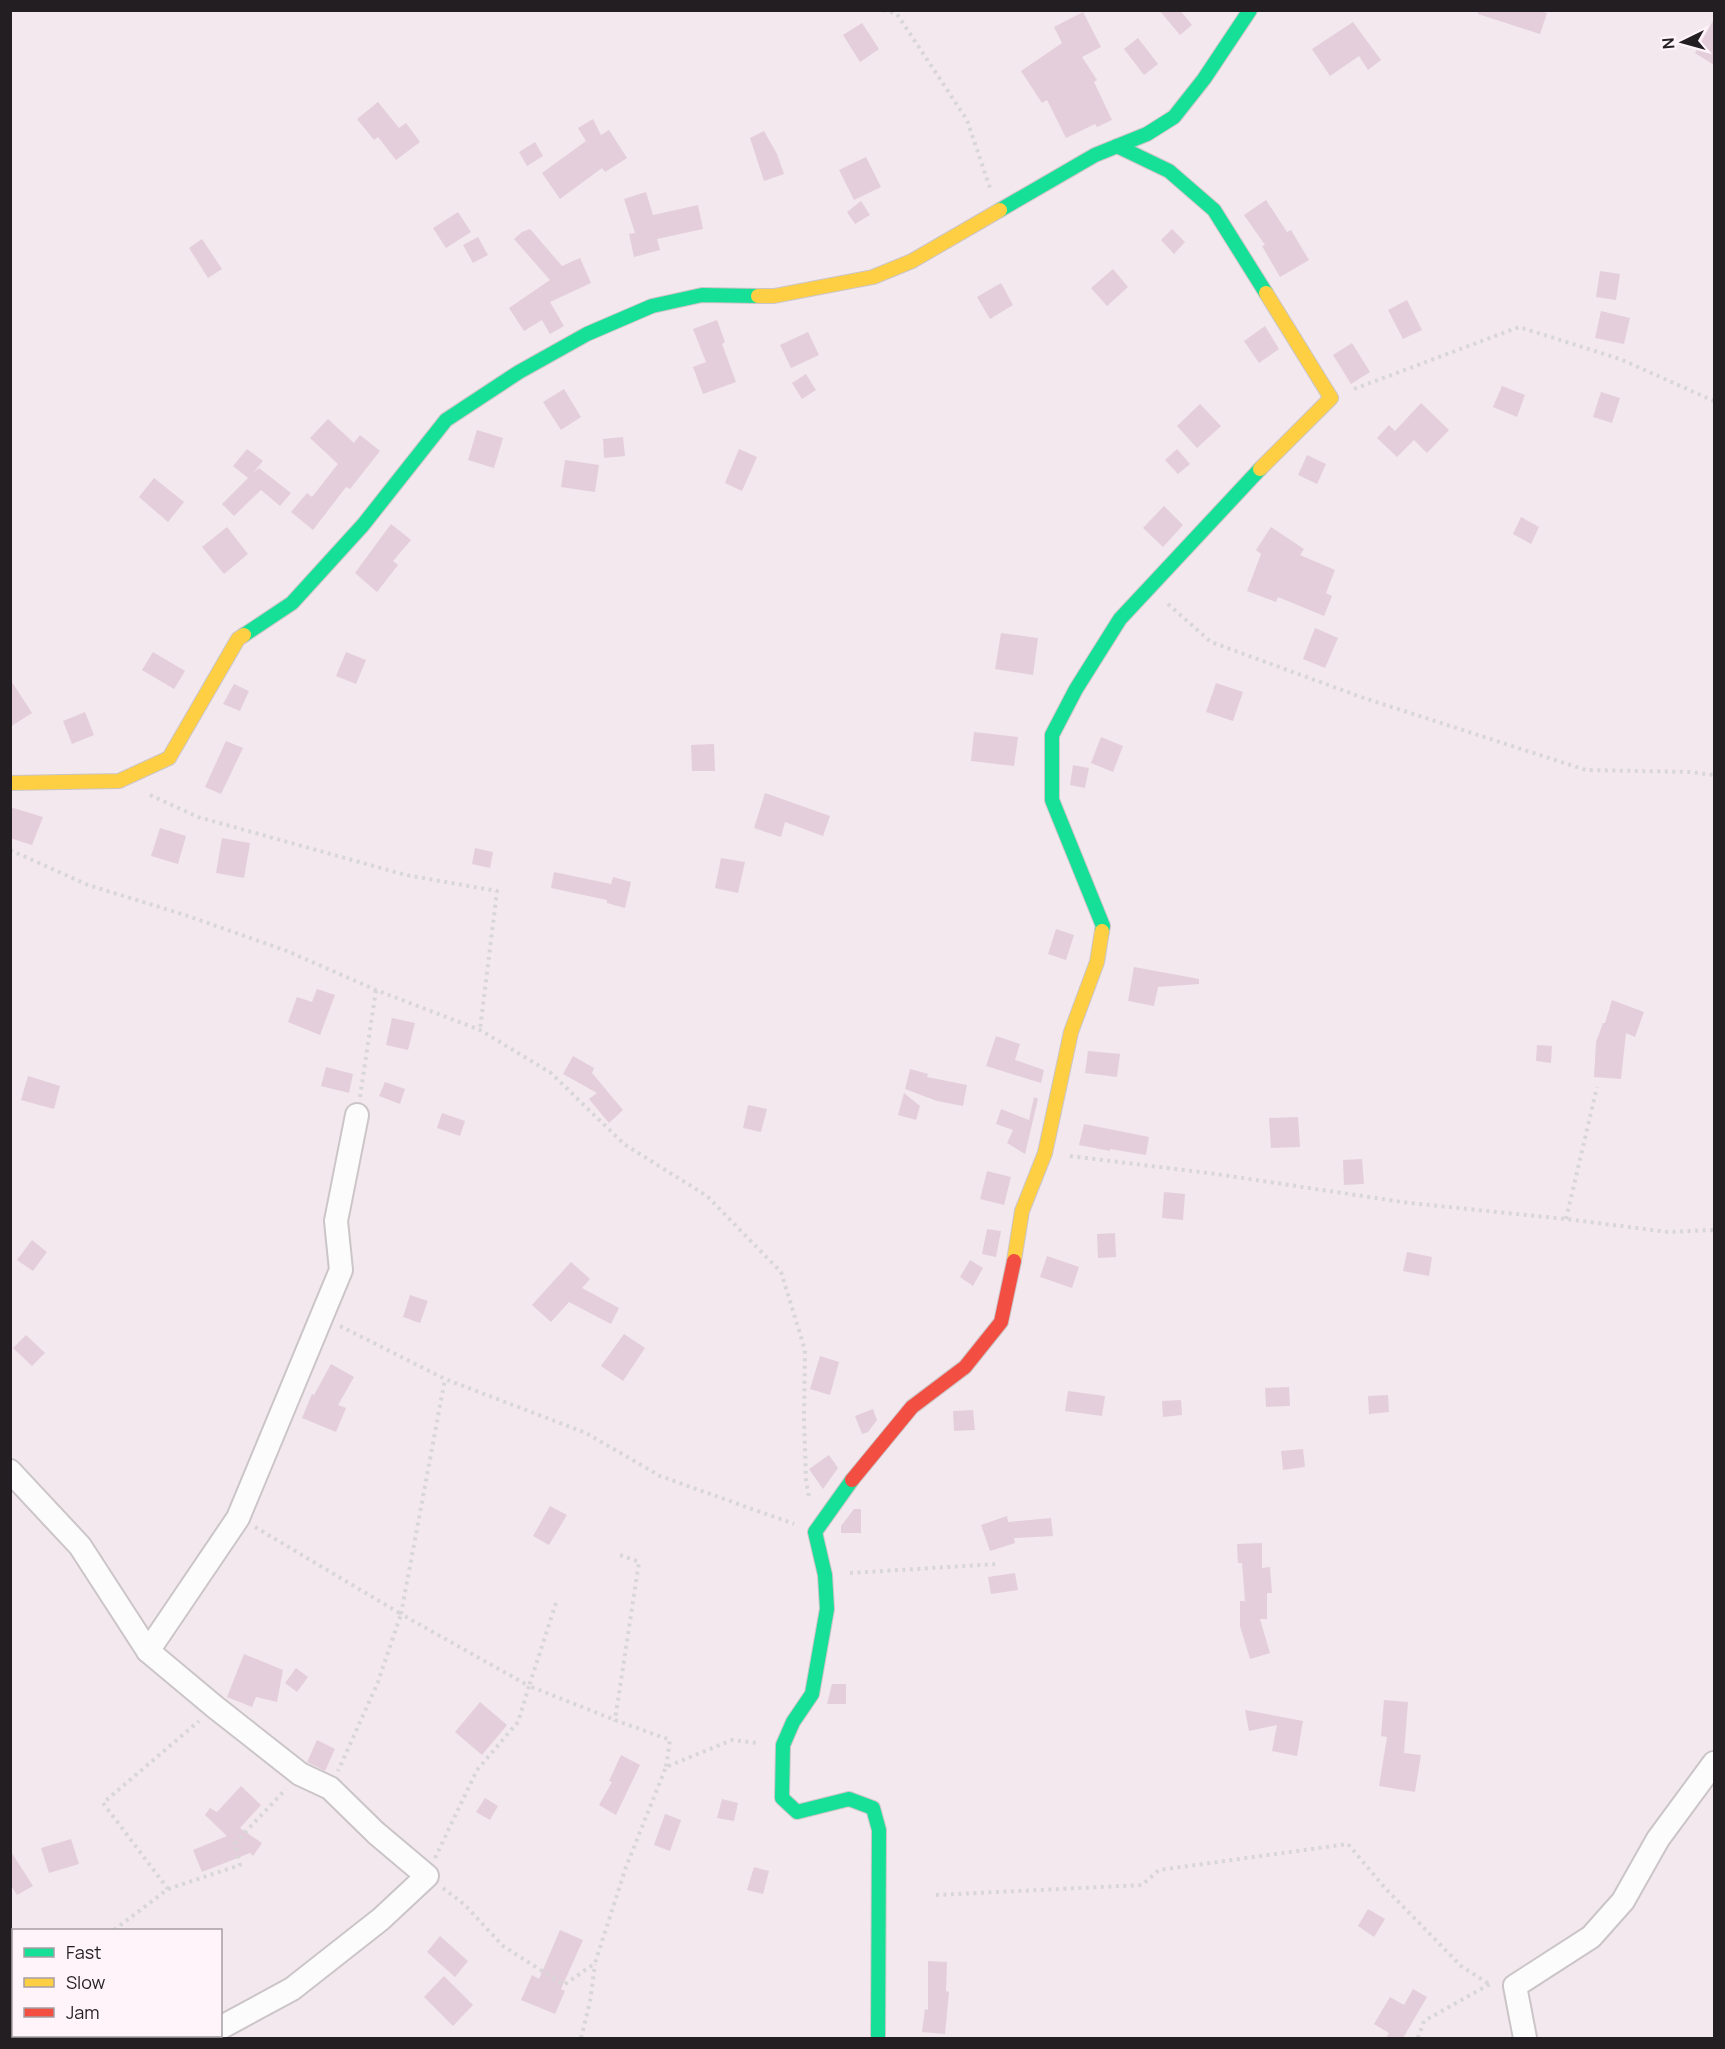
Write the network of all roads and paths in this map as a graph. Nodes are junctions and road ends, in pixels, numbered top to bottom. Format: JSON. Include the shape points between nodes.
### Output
{"nodes":[{"id":1,"x":883,"y":10,"type":"edge"},
{"id":2,"x":1250,"y":10,"type":"edge"},
{"id":3,"x":1117,"y":146,"type":"junction"},
{"id":4,"x":998,"y":211,"type":"junction"},
{"id":5,"x":1331,"y":398,"type":"junction"},
{"id":6,"x":1714,"y":401,"type":"edge"},
{"id":7,"x":1149,"y":587,"type":"junction"},
{"id":8,"x":1714,"y":775,"type":"edge"},
{"id":9,"x":10,"y":783,"type":"edge"},
{"id":10,"x":149,"y":794,"type":"dead end"},
{"id":11,"x":10,"y":850,"type":"edge"},
{"id":12,"x":376,"y":990,"type":"junction"},
{"id":13,"x":480,"y":1030,"type":"junction"},
{"id":14,"x":1597,"y":1087,"type":"dead end"},
{"id":15,"x":357,"y":1115,"type":"joint"},
{"id":16,"x":1045,"y":1153,"type":"junction"},
{"id":17,"x":1566,"y":1219,"type":"junction"},
{"id":18,"x":1714,"y":1230,"type":"edge"},
{"id":19,"x":322,"y":1317,"type":"junction"},
{"id":20,"x":446,"y":1379,"type":"junction"},
{"id":21,"x":10,"y":1471,"type":"edge"},
{"id":22,"x":238,"y":1518,"type":"junction"},
{"id":23,"x":815,"y":1532,"type":"junction"},
{"id":24,"x":620,"y":1555,"type":"dead end"},
{"id":25,"x":998,"y":1564,"type":"dead end"},
{"id":26,"x":825,"y":1575,"type":"junction"},
{"id":27,"x":556,"y":1603,"type":"dead end"},
{"id":28,"x":401,"y":1614,"type":"junction"},
{"id":29,"x":148,"y":1651,"type":"junction"},
{"id":30,"x":529,"y":1686,"type":"junction"},
{"id":31,"x":215,"y":1707,"type":"junction"},
{"id":32,"x":615,"y":1720,"type":"junction"},
{"id":33,"x":783,"y":1745,"type":"junction"},
{"id":34,"x":1714,"y":1763,"type":"edge"},
{"id":35,"x":666,"y":1767,"type":"junction"},
{"id":36,"x":300,"y":1774,"type":"junction"},
{"id":37,"x":330,"y":1788,"type":"junction"},
{"id":38,"x":427,"y":1876,"type":"junction"},
{"id":39,"x":168,"y":1889,"type":"junction"},
{"id":40,"x":936,"y":1895,"type":"dead end"},
{"id":41,"x":115,"y":1929,"type":"edge"},
{"id":42,"x":595,"y":1963,"type":"junction"},
{"id":43,"x":1489,"y":1984,"type":"junction"},
{"id":44,"x":1515,"y":1986,"type":"junction"},
{"id":45,"x":222,"y":2027,"type":"edge"},
{"id":46,"x":581,"y":2038,"type":"edge"},
{"id":47,"x":878,"y":2038,"type":"edge"},
{"id":48,"x":1418,"y":2038,"type":"edge"},
{"id":49,"x":1525,"y":2038,"type":"edge"}],
"edges":[{"from":1,"to":4,"type":"path","via":[[897,14],[967,120]]},
{"from":2,"to":3,"type":"street","via":[[1174,117]]},
{"from":3,"to":4,"type":"street"},
{"from":3,"to":5,"type":"street","via":[[1169,171],[1214,210]]},
{"from":4,"to":9,"type":"street","via":[[912,261],[873,277],[774,296],[702,295],[652,306],[587,334],[519,372],[446,420],[363,525],[292,603],[238,639],[169,758],[119,781]]},
{"from":5,"to":6,"type":"path","via":[[1519,327],[1620,359]]},
{"from":5,"to":7,"type":"street"},
{"from":7,"to":8,"type":"path","via":[[1211,642],[1361,698],[1586,770]]},
{"from":7,"to":16,"type":"street","via":[[1120,618],[1052,735],[1052,800],[1103,926],[1097,962],[1071,1032]]},
{"from":10,"to":13,"type":"path","via":[[198,817],[394,872],[496,891]]},
{"from":11,"to":12,"type":"path","via":[[87,885],[286,951]]},
{"from":12,"to":13,"type":"path"},
{"from":12,"to":15,"type":"path"},
{"from":13,"to":23,"type":"path","via":[[551,1073],[624,1144],[707,1196],[781,1272],[806,1350],[806,1480]]},
{"from":14,"to":17,"type":"path"},
{"from":15,"to":19,"type":"street","via":[[336,1221],[341,1270]]},
{"from":16,"to":17,"type":"path","via":[[1409,1203]]},
{"from":16,"to":23,"type":"street","via":[[1022,1211],[1001,1322],[965,1367],[912,1407],[859,1470]]},
{"from":17,"to":18,"type":"path","via":[[1668,1232]]},
{"from":19,"to":20,"type":"path"},
{"from":19,"to":22,"type":"street"},
{"from":20,"to":23,"type":"path","via":[[586,1433],[660,1476]]},
{"from":20,"to":28,"type":"path"},
{"from":21,"to":29,"type":"street","via":[[80,1546]]},
{"from":22,"to":28,"type":"path"},
{"from":22,"to":29,"type":"street"},
{"from":23,"to":26,"type":"street"},
{"from":24,"to":32,"type":"path","via":[[639,1562]]},
{"from":25,"to":26,"type":"path"},
{"from":26,"to":33,"type":"street","via":[[827,1609],[812,1694]]},
{"from":27,"to":30,"type":"path"},
{"from":28,"to":30,"type":"path"},
{"from":28,"to":37,"type":"path","via":[[378,1682]]},
{"from":29,"to":31,"type":"street"},
{"from":30,"to":32,"type":"path"},
{"from":30,"to":38,"type":"path","via":[[518,1722],[477,1770]]},
{"from":31,"to":36,"type":"street"},
{"from":31,"to":39,"type":"path","via":[[103,1803]]},
{"from":32,"to":35,"type":"path","via":[[670,1740]]},
{"from":33,"to":35,"type":"path","via":[[732,1740]]},
{"from":33,"to":47,"type":"street","via":[[782,1798],[798,1812],[849,1799],[873,1808],[879,1830]]},
{"from":34,"to":44,"type":"street","via":[[1658,1839],[1623,1900],[1591,1937]]},
{"from":35,"to":42,"type":"path","via":[[626,1867]]},
{"from":36,"to":37,"type":"street"},
{"from":36,"to":39,"type":"path","via":[[235,1842],[240,1865]]},
{"from":37,"to":38,"type":"street"},
{"from":38,"to":42,"type":"path","via":[[465,1905],[503,1946],[564,1985]]},
{"from":38,"to":45,"type":"street","via":[[381,1919],[292,1989]]},
{"from":39,"to":41,"type":"path"},
{"from":40,"to":43,"type":"path","via":[[1142,1885],[1159,1870],[1348,1844],[1461,1966]]},
{"from":42,"to":46,"type":"path"},
{"from":43,"to":44,"type":"path"},
{"from":43,"to":48,"type":"path","via":[[1424,2022]]},
{"from":44,"to":49,"type":"street"}]}
